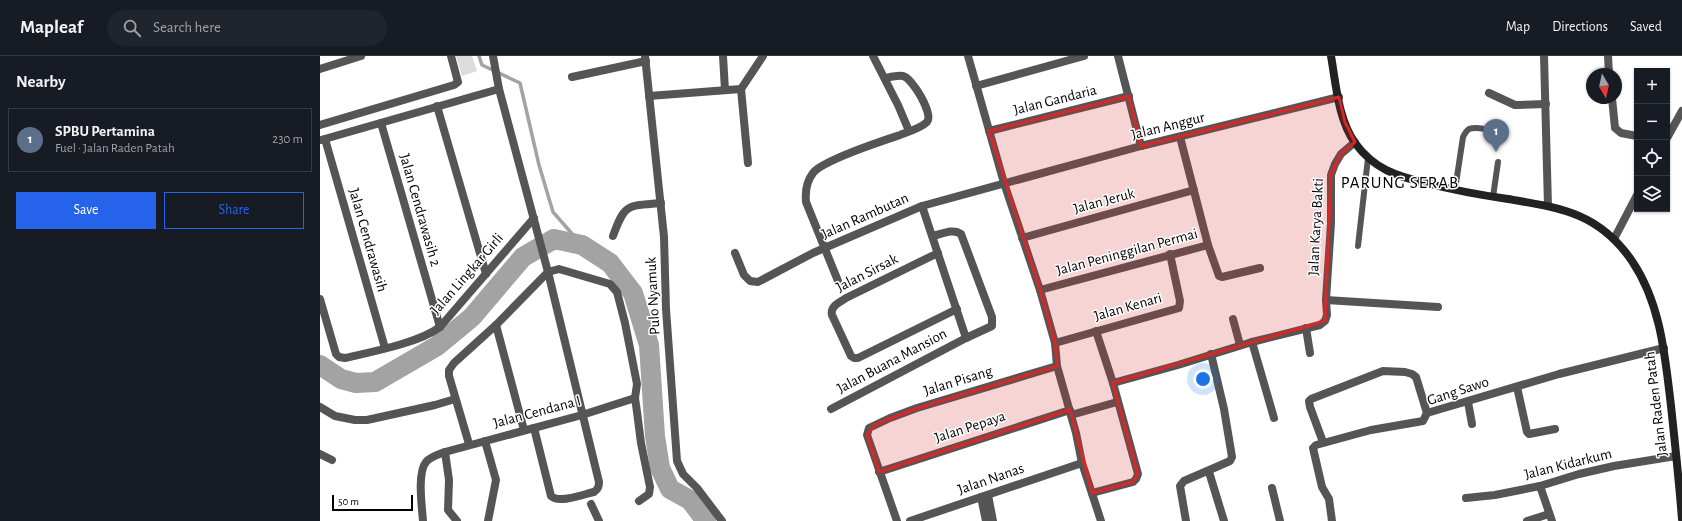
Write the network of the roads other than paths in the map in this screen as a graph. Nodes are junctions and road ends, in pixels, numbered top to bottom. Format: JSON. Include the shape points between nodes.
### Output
{"nodes":[{"id":1,"x":362,"y":56,"type":"edge"},
{"id":2,"x":451,"y":56,"type":"edge"},
{"id":3,"x":723,"y":56,"type":"edge"},
{"id":4,"x":763,"y":56,"type":"edge"},
{"id":5,"x":873,"y":56,"type":"edge"},
{"id":6,"x":968,"y":56,"type":"edge"},
{"id":7,"x":1084,"y":56,"type":"edge"},
{"id":8,"x":1118,"y":56,"type":"edge"},
{"id":9,"x":1331,"y":56,"type":"edge"},
{"id":10,"x":1544,"y":56,"type":"edge"},
{"id":11,"x":1608,"y":56,"type":"edge"},
{"id":12,"x":493,"y":57,"type":"edge"},
{"id":13,"x":645,"y":59,"type":"edge"},
{"id":14,"x":320,"y":68,"type":"edge"},
{"id":15,"x":1609,"y":68,"type":"edge"},
{"id":16,"x":572,"y":77,"type":"dead end"},
{"id":17,"x":885,"y":78,"type":"junction"},
{"id":18,"x":976,"y":86,"type":"junction"},
{"id":19,"x":498,"y":88,"type":"junction"},
{"id":20,"x":725,"y":90,"type":"junction"},
{"id":21,"x":741,"y":90,"type":"junction"},
{"id":22,"x":1488,"y":93,"type":"dead end"},
{"id":23,"x":649,"y":96,"type":"junction"},
{"id":24,"x":1129,"y":96,"type":"junction"},
{"id":25,"x":1339,"y":97,"type":"junction"},
{"id":26,"x":1546,"y":104,"type":"junction"},
{"id":27,"x":1613,"y":104,"type":"edge"},
{"id":28,"x":437,"y":106,"type":"junction"},
{"id":29,"x":1681,"y":114,"type":"edge"},
{"id":30,"x":381,"y":123,"type":"junction"},
{"id":31,"x":320,"y":125,"type":"edge"},
{"id":32,"x":988,"y":131,"type":"junction"},
{"id":33,"x":909,"y":132,"type":"junction"},
{"id":34,"x":1670,"y":133,"type":"edge"},
{"id":35,"x":1634,"y":135,"type":"edge"},
{"id":36,"x":1180,"y":137,"type":"junction"},
{"id":37,"x":322,"y":140,"type":"edge"},
{"id":38,"x":1355,"y":142,"type":"junction"},
{"id":39,"x":1499,"y":142,"type":"dead end"},
{"id":40,"x":1141,"y":146,"type":"junction"},
{"id":41,"x":1368,"y":158,"type":"junction"},
{"id":42,"x":1498,"y":162,"type":"dead end"},
{"id":43,"x":748,"y":163,"type":"dead end"},
{"id":44,"x":1004,"y":183,"type":"junction"},
{"id":45,"x":1194,"y":190,"type":"junction"},
{"id":46,"x":1454,"y":190,"type":"junction"},
{"id":47,"x":1492,"y":197,"type":"junction"},
{"id":48,"x":1634,"y":201,"type":"edge"},
{"id":49,"x":661,"y":203,"type":"junction"},
{"id":50,"x":922,"y":206,"type":"junction"},
{"id":51,"x":1548,"y":206,"type":"junction"},
{"id":52,"x":534,"y":218,"type":"junction"},
{"id":53,"x":613,"y":236,"type":"dead end"},
{"id":54,"x":933,"y":236,"type":"junction"},
{"id":55,"x":1022,"y":238,"type":"junction"},
{"id":56,"x":1614,"y":239,"type":"junction"},
{"id":57,"x":1208,"y":245,"type":"junction"},
{"id":58,"x":1358,"y":246,"type":"dead end"},
{"id":59,"x":826,"y":249,"type":"junction"},
{"id":60,"x":735,"y":253,"type":"dead end"},
{"id":61,"x":938,"y":253,"type":"junction"},
{"id":62,"x":1170,"y":254,"type":"junction"},
{"id":63,"x":1260,"y":268,"type":"dead end"},
{"id":64,"x":548,"y":272,"type":"junction"},
{"id":65,"x":486,"y":274,"type":"junction"},
{"id":66,"x":838,"y":281,"type":"dead end"},
{"id":67,"x":1040,"y":290,"type":"junction"},
{"id":68,"x":666,"y":293,"type":"junction"},
{"id":69,"x":320,"y":299,"type":"edge"},
{"id":70,"x":1326,"y":300,"type":"junction"},
{"id":71,"x":1438,"y":307,"type":"dead end"},
{"id":72,"x":670,"y":308,"type":"dead end"},
{"id":73,"x":957,"y":309,"type":"junction"},
{"id":74,"x":1233,"y":319,"type":"dead end"},
{"id":75,"x":496,"y":325,"type":"junction"},
{"id":76,"x":440,"y":327,"type":"junction"},
{"id":77,"x":1306,"y":328,"type":"junction"},
{"id":78,"x":1096,"y":331,"type":"junction"},
{"id":79,"x":966,"y":338,"type":"junction"},
{"id":80,"x":1252,"y":342,"type":"junction"},
{"id":81,"x":1055,"y":343,"type":"junction"},
{"id":82,"x":1240,"y":345,"type":"junction"},
{"id":83,"x":385,"y":348,"type":"junction"},
{"id":84,"x":1664,"y":348,"type":"junction"},
{"id":85,"x":1310,"y":353,"type":"dead end"},
{"id":86,"x":1211,"y":354,"type":"junction"},
{"id":87,"x":1057,"y":366,"type":"junction"},
{"id":88,"x":1113,"y":383,"type":"junction"},
{"id":89,"x":1517,"y":387,"type":"junction"},
{"id":90,"x":635,"y":398,"type":"junction"},
{"id":91,"x":455,"y":399,"type":"junction"},
{"id":92,"x":1117,"y":402,"type":"junction"},
{"id":93,"x":1468,"y":402,"type":"junction"},
{"id":94,"x":320,"y":407,"type":"edge"},
{"id":95,"x":831,"y":409,"type":"dead end"},
{"id":96,"x":1070,"y":412,"type":"junction"},
{"id":97,"x":1427,"y":413,"type":"junction"},
{"id":98,"x":582,"y":415,"type":"junction"},
{"id":99,"x":1274,"y":418,"type":"dead end"},
{"id":100,"x":1472,"y":424,"type":"dead end"},
{"id":101,"x":534,"y":428,"type":"junction"},
{"id":102,"x":1555,"y":429,"type":"dead end"},
{"id":103,"x":524,"y":430,"type":"junction"},
{"id":104,"x":485,"y":441,"type":"junction"},
{"id":105,"x":1323,"y":442,"type":"junction"},
{"id":106,"x":1678,"y":442,"type":"edge"},
{"id":107,"x":469,"y":444,"type":"junction"},
{"id":108,"x":445,"y":452,"type":"junction"},
{"id":109,"x":320,"y":454,"type":"edge"},
{"id":110,"x":1676,"y":456,"type":"junction"},
{"id":111,"x":332,"y":460,"type":"dead end"},
{"id":112,"x":1082,"y":463,"type":"junction"},
{"id":113,"x":1680,"y":466,"type":"edge"},
{"id":114,"x":879,"y":472,"type":"junction"},
{"id":115,"x":1209,"y":472,"type":"junction"},
{"id":116,"x":1540,"y":486,"type":"junction"},
{"id":117,"x":1272,"y":488,"type":"dead end"},
{"id":118,"x":1092,"y":493,"type":"junction"},
{"id":119,"x":984,"y":496,"type":"junction"},
{"id":120,"x":1466,"y":498,"type":"dead end"},
{"id":121,"x":638,"y":501,"type":"dead end"},
{"id":122,"x":591,"y":504,"type":"dead end"},
{"id":123,"x":1551,"y":518,"type":"edge"},
{"id":124,"x":1682,"y":519,"type":"edge"},
{"id":125,"x":423,"y":521,"type":"edge"},
{"id":126,"x":457,"y":521,"type":"edge"},
{"id":127,"x":488,"y":521,"type":"edge"},
{"id":128,"x":599,"y":521,"type":"edge"},
{"id":129,"x":722,"y":521,"type":"edge"},
{"id":130,"x":897,"y":521,"type":"edge"},
{"id":131,"x":910,"y":521,"type":"edge"},
{"id":132,"x":986,"y":521,"type":"edge"},
{"id":133,"x":993,"y":521,"type":"edge"},
{"id":134,"x":1101,"y":521,"type":"edge"},
{"id":135,"x":1186,"y":521,"type":"edge"},
{"id":136,"x":1224,"y":521,"type":"edge"},
{"id":137,"x":1280,"y":521,"type":"edge"},
{"id":138,"x":1332,"y":521,"type":"edge"},
{"id":139,"x":1527,"y":521,"type":"edge"}],
"edges":[{"from":1,"to":14,"type":"street"},
{"from":2,"to":31,"type":"street","via":[[458,82],[454,85]]},
{"from":3,"to":20,"type":"street"},
{"from":4,"to":21,"type":"street"},
{"from":5,"to":17,"type":"street"},
{"from":6,"to":18,"type":"street","name":"Jalan Peninggilan Permai"},
{"from":7,"to":18,"type":"street"},
{"from":8,"to":24,"type":"street"},
{"from":9,"to":25,"type":"main road","name":"Jalan Raden Patah"},
{"from":10,"to":26,"type":"street"},
{"from":11,"to":15,"type":"street"},
{"from":12,"to":19,"type":"street"},
{"from":13,"to":16,"type":"street"},
{"from":13,"to":23,"type":"street","name":"Pulo Nyamuk"},
{"from":17,"to":33,"type":"street"},
{"from":17,"to":33,"type":"street","via":[[903,76],[908,79],[929,112],[930,118],[927,122]]},
{"from":18,"to":32,"type":"street","name":"Jalan Peninggilan Permai"},
{"from":19,"to":28,"type":"street"},
{"from":19,"to":52,"type":"street"},
{"from":20,"to":21,"type":"street"},
{"from":20,"to":23,"type":"street"},
{"from":21,"to":43,"type":"street"},
{"from":22,"to":26,"type":"street","via":[[1515,105]]},
{"from":23,"to":49,"type":"street","name":"Pulo Nyamuk"},
{"from":24,"to":32,"type":"street","name":"Jalan Gandaria"},
{"from":24,"to":40,"type":"street"},
{"from":25,"to":36,"type":"street","name":"Jalan Anggur"},
{"from":25,"to":38,"type":"main road","name":"Jalan Raden Patah","via":[[1345,122]]},
{"from":26,"to":51,"type":"street"},
{"from":27,"to":35,"type":"street","via":[[1615,128],[1621,133]]},
{"from":28,"to":30,"type":"street"},
{"from":28,"to":65,"type":"street"},
{"from":29,"to":34,"type":"street"},
{"from":30,"to":37,"type":"street"},
{"from":30,"to":76,"type":"street","name":"Jalan Cendrawasih 2"},
{"from":32,"to":44,"type":"street","name":"Jalan Peninggilan Permai"},
{"from":33,"to":59,"type":"street","via":[[862,148],[813,172],[805,191],[806,202]]},
{"from":36,"to":40,"type":"street","name":"Jalan Anggur"},
{"from":36,"to":45,"type":"street","name":"Jalan Peninggilan Permai"},
{"from":37,"to":83,"type":"street","name":"Jalan Cendrawasih"},
{"from":38,"to":41,"type":"main road","name":"Jalan Raden Patah"},
{"from":38,"to":70,"type":"street","name":"Jalan Karya Bakti","via":[[1341,154],[1331,175]]},
{"from":39,"to":46,"type":"lane","via":[[1499,134],[1495,131],[1471,128],[1466,131]]},
{"from":40,"to":44,"type":"street","name":"Jalan Anggur"},
{"from":41,"to":46,"type":"main road","name":"Jalan Raden Patah","via":[[1396,175]]},
{"from":41,"to":58,"type":"lane"},
{"from":42,"to":47,"type":"lane"},
{"from":44,"to":50,"type":"street","name":"Jalan Rambutan"},
{"from":44,"to":55,"type":"street","name":"Jalan Peninggilan Permai"},
{"from":45,"to":55,"type":"street","name":"Jalan Jeruk"},
{"from":45,"to":57,"type":"street","name":"Jalan Peninggilan Permai"},
{"from":46,"to":47,"type":"main road","name":"Jalan Raden Patah"},
{"from":47,"to":51,"type":"main road","name":"Jalan Raden Patah"},
{"from":48,"to":56,"type":"street"},
{"from":49,"to":53,"type":"street","via":[[635,206],[624,211]]},
{"from":49,"to":68,"type":"street","name":"Pulo Nyamuk"},
{"from":50,"to":54,"type":"street","name":"Jalan Buana Mansion"},
{"from":50,"to":59,"type":"street","name":"Jalan Rambutan"},
{"from":51,"to":56,"type":"main road","name":"Jalan Raden Patah","via":[[1582,217]]},
{"from":52,"to":64,"type":"street"},
{"from":52,"to":65,"type":"street","name":"Jalan Lingkar Girli"},
{"from":54,"to":61,"type":"street","name":"Jalan Buana Mansion"},
{"from":54,"to":79,"type":"street","name":"Jalan Buana Mansion","via":[[952,231],[961,234],[992,317],[992,326]]},
{"from":55,"to":67,"type":"street","name":"Jalan Peninggilan Permai"},
{"from":56,"to":84,"type":"main road","name":"Jalan Raden Patah","via":[[1632,261],[1649,293]]},
{"from":57,"to":62,"type":"street","name":"Jalan Peninggilan Permai"},
{"from":57,"to":63,"type":"street","via":[[1218,276]]},
{"from":59,"to":60,"type":"street","name":"Jalan Rambutan","via":[[813,253],[758,282],[750,281],[744,274]]},
{"from":59,"to":66,"type":"street"},
{"from":61,"to":73,"type":"street","name":"Jalan Buana Mansion"},
{"from":61,"to":73,"type":"street","name":"Jalan Sirsak","via":[[846,298],[832,308],[832,315],[851,356],[858,358]]},
{"from":62,"to":67,"type":"street","name":"Jalan Peninggilan Permai"},
{"from":62,"to":78,"type":"street","name":"Jalan Kenari","via":[[1179,308]]},
{"from":64,"to":75,"type":"street"},
{"from":64,"to":90,"type":"street","via":[[559,269],[610,284],[616,289],[637,384]]},
{"from":64,"to":98,"type":"street"},
{"from":65,"to":76,"type":"street","name":"Jalan Lingkar Girli"},
{"from":67,"to":81,"type":"street","name":"Jalan Peninggilan Permai"},
{"from":68,"to":72,"type":"street","via":[[670,296]]},
{"from":68,"to":129,"type":"street","name":"Pulo Nyamuk","via":[[677,461],[683,474]]},
{"from":69,"to":83,"type":"street","name":"Jalan Lingkar Girli","via":[[338,357],[344,358]]},
{"from":70,"to":71,"type":"street"},
{"from":70,"to":77,"type":"street","name":"Jalan Karya Bakti","via":[[1325,321],[1320,325]]},
{"from":73,"to":79,"type":"street","name":"Jalan Buana Mansion"},
{"from":74,"to":82,"type":"street"},
{"from":75,"to":91,"type":"street","via":[[449,370],[448,376]]},
{"from":75,"to":103,"type":"street"},
{"from":76,"to":83,"type":"street","name":"Jalan Lingkar Girli","via":[[430,333]]},
{"from":77,"to":80,"type":"street"},
{"from":77,"to":85,"type":"street"},
{"from":78,"to":81,"type":"street","name":"Jalan Kenari"},
{"from":78,"to":88,"type":"street"},
{"from":79,"to":95,"type":"street","name":"Jalan Buana Mansion"},
{"from":80,"to":82,"type":"street"},
{"from":80,"to":99,"type":"street"},
{"from":81,"to":87,"type":"street","name":"Jalan Peninggilan Permai"},
{"from":82,"to":86,"type":"street"},
{"from":84,"to":89,"type":"street","name":"Gang Sawo"},
{"from":84,"to":106,"type":"main road","name":"Jalan Raden Patah"},
{"from":86,"to":88,"type":"street"},
{"from":86,"to":115,"type":"street","via":[[1232,457]]},
{"from":87,"to":96,"type":"street","name":"Jalan Peninggilan Permai"},
{"from":87,"to":114,"type":"street","name":"Jalan Pisang","via":[[917,408],[869,428],[867,434]]},
{"from":88,"to":92,"type":"street"},
{"from":89,"to":93,"type":"street","name":"Gang Sawo"},
{"from":89,"to":102,"type":"street","via":[[1529,434]]},
{"from":90,"to":98,"type":"street","name":"Jalan Cendana I"},
{"from":90,"to":121,"type":"street","via":[[650,491]]},
{"from":91,"to":94,"type":"street","via":[[361,420],[335,416]]},
{"from":91,"to":107,"type":"street"},
{"from":92,"to":96,"type":"street"},
{"from":92,"to":118,"type":"street","via":[[1137,477],[1133,482]]},
{"from":93,"to":97,"type":"street","name":"Gang Sawo"},
{"from":93,"to":100,"type":"street"},
{"from":96,"to":112,"type":"street","name":"Jalan Peninggilan Permai"},
{"from":96,"to":114,"type":"street","name":"Jalan Pepaya"},
{"from":97,"to":105,"type":"street","name":"Gang Sawo","via":[[1423,421]]},
{"from":97,"to":105,"type":"street","via":[[1416,377],[1405,372],[1383,371],[1309,401]]},
{"from":98,"to":101,"type":"street","name":"Jalan Cendana I"},
{"from":98,"to":101,"type":"street","via":[[599,485],[594,492],[560,500],[551,496]]},
{"from":101,"to":103,"type":"street","name":"Jalan Cendana I"},
{"from":103,"to":104,"type":"street","name":"Jalan Cendana I"},
{"from":104,"to":107,"type":"street","name":"Jalan Cendana I"},
{"from":104,"to":127,"type":"street","via":[[496,480]]},
{"from":105,"to":138,"type":"street","via":[[1313,448],[1322,487],[1329,498]]},
{"from":106,"to":110,"type":"main road","name":"Jalan Raden Patah"},
{"from":107,"to":108,"type":"street","name":"Jalan Cendana I"},
{"from":108,"to":125,"type":"street","name":"Jalan Cendana I","via":[[426,462],[422,470]]},
{"from":108,"to":126,"type":"street","via":[[449,480],[448,510]]},
{"from":109,"to":111,"type":"street"},
{"from":110,"to":113,"type":"main road","name":"Jalan Raden Patah"},
{"from":110,"to":116,"type":"street","name":"Jalan Kidarkum","via":[[1614,466]]},
{"from":112,"to":118,"type":"street","name":"Jalan Peninggilan Permai"},
{"from":112,"to":119,"type":"street","name":"Jalan Nanas"},
{"from":113,"to":124,"type":"main road","name":"Jalan Raden Patah"},
{"from":114,"to":130,"type":"street"},
{"from":115,"to":135,"type":"street","via":[[1180,486]]},
{"from":115,"to":136,"type":"street"},
{"from":116,"to":120,"type":"street","name":"Jalan Kidarkum"},
{"from":116,"to":123,"type":"street"},
{"from":117,"to":137,"type":"street"},
{"from":118,"to":134,"type":"street","name":"Jalan Peninggilan Permai"},
{"from":119,"to":131,"type":"street","name":"Jalan Nanas"},
{"from":119,"to":132,"type":"street"},
{"from":119,"to":133,"type":"street"},
{"from":122,"to":128,"type":"street"},
{"from":123,"to":139,"type":"street"}]}
